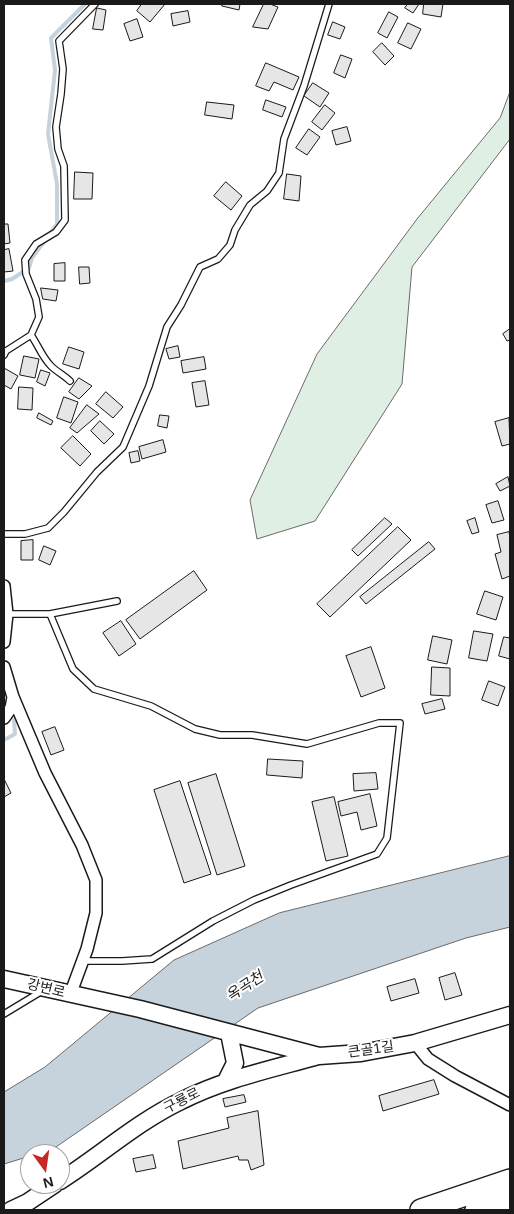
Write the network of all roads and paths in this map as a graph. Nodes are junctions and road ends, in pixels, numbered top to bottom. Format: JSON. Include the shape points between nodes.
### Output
{"nodes":[{"id":1,"x":95,"y":4,"type":"edge"},
{"id":2,"x":329,"y":4,"type":"edge"},
{"id":3,"x":31,"y":335,"type":"junction"},
{"id":4,"x":4,"y":355,"type":"edge"},
{"id":5,"x":70,"y":382,"type":"dead end"},
{"id":6,"x":4,"y":534,"type":"edge"},
{"id":7,"x":4,"y":586,"type":"edge"},
{"id":8,"x":117,"y":601,"type":"dead end"},
{"id":9,"x":7,"y":614,"type":"junction"},
{"id":10,"x":50,"y":614,"type":"junction"},
{"id":11,"x":4,"y":642,"type":"edge"},
{"id":12,"x":4,"y":667,"type":"edge"},
{"id":13,"x":13,"y":697,"type":"junction"},
{"id":14,"x":4,"y":718,"type":"edge"},
{"id":15,"x":82,"y":961,"type":"junction"},
{"id":16,"x":4,"y":979,"type":"edge"},
{"id":17,"x":46,"y":989,"type":"junction"},
{"id":18,"x":70,"y":995,"type":"junction"},
{"id":19,"x":4,"y":1014,"type":"edge"},
{"id":20,"x":510,"y":1015,"type":"edge"},
{"id":21,"x":229,"y":1033,"type":"junction"},
{"id":22,"x":415,"y":1043,"type":"junction"},
{"id":23,"x":320,"y":1056,"type":"junction"},
{"id":24,"x":226,"y":1081,"type":"junction"},
{"id":25,"x":510,"y":1105,"type":"edge"},
{"id":26,"x":70,"y":1174,"type":"edge"},
{"id":27,"x":510,"y":1180,"type":"edge"},
{"id":28,"x":40,"y":1194,"type":"edge"},
{"id":29,"x":510,"y":1198,"type":"edge"},
{"id":30,"x":11,"y":1210,"type":"edge"},
{"id":31,"x":421,"y":1210,"type":"edge"},
{"id":32,"x":476,"y":1210,"type":"edge"}],
"edges":[{"from":1,"to":3,"type":"lane","via":[[59,41],[63,69],[56,127],[64,166],[65,220],[56,232],[36,244],[25,260],[39,317]]},
{"from":2,"to":6,"type":"lane","via":[[284,139],[279,172],[267,190],[250,205],[234,230],[230,245],[218,258],[200,267],[167,327],[149,386],[123,447],[48,528],[25,534]]},
{"from":3,"to":4,"type":"lane"},
{"from":3,"to":5,"type":"lane","via":[[52,367]]},
{"from":7,"to":9,"type":"street"},
{"from":8,"to":10,"type":"lane"},
{"from":9,"to":10,"type":"lane"},
{"from":9,"to":11,"type":"street"},
{"from":10,"to":15,"type":"lane","via":[[73,670],[94,689],[151,706],[195,729],[220,735],[252,735],[307,744],[379,723],[400,723],[387,838],[377,854],[254,900],[152,959]]},
{"from":12,"to":13,"type":"street"},
{"from":13,"to":14,"type":"street"},
{"from":13,"to":15,"type":"street","via":[[96,880],[96,913]]},
{"from":15,"to":18,"type":"street"},
{"from":16,"to":17,"type":"main road","name":"강변로"},
{"from":17,"to":18,"type":"main road","name":"강변로"},
{"from":17,"to":19,"type":"lane"},
{"from":18,"to":21,"type":"main road","name":"강변로"},
{"from":20,"to":22,"type":"main road","name":"큰골1길"},
{"from":21,"to":23,"type":"main road","name":"큰골1길"},
{"from":21,"to":24,"type":"main road","via":[[235,1063]]},
{"from":22,"to":23,"type":"main road","name":"큰골1길","via":[[361,1053]]},
{"from":22,"to":25,"type":"street","via":[[428,1059]]},
{"from":23,"to":24,"type":"main road","name":"구룡로"},
{"from":24,"to":26,"type":"main road","name":"구룡로","via":[[151,1117]]},
{"from":27,"to":31,"type":"highway"},
{"from":28,"to":30,"type":"main road"},
{"from":29,"to":32,"type":"highway"}]}
